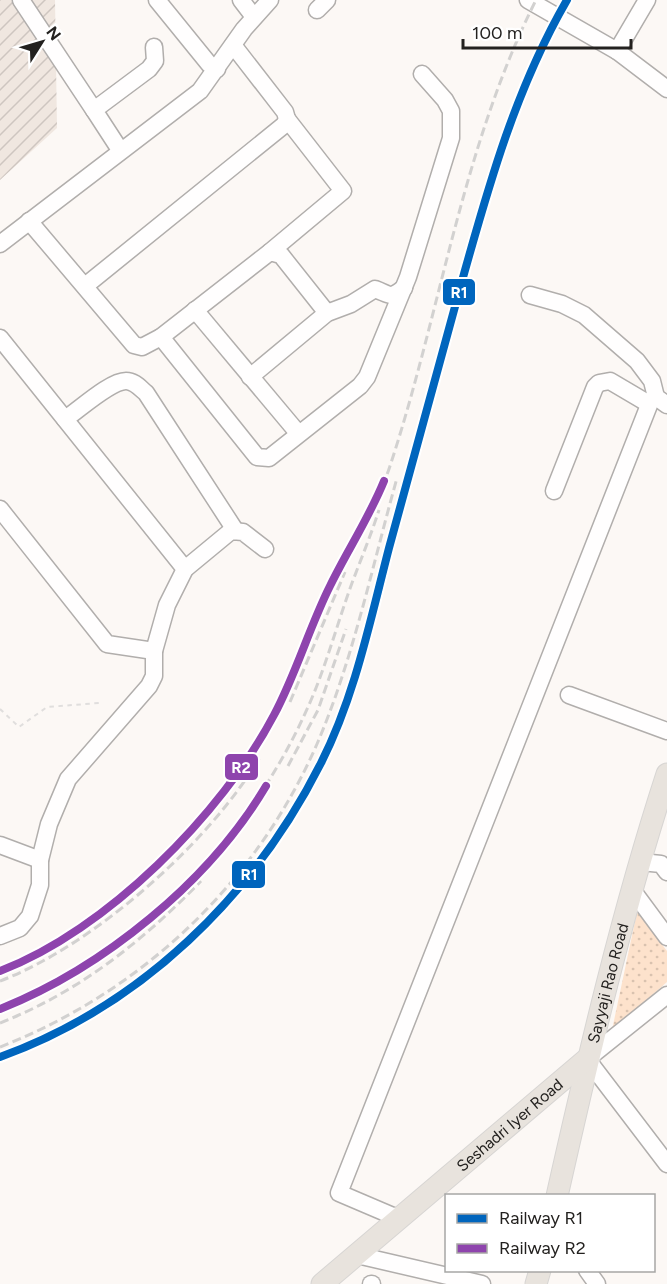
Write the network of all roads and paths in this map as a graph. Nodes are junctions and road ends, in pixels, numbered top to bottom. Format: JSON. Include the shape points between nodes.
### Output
{"nodes":[{"id":1,"x":21,"y":0,"type":"edge"},
{"id":2,"x":157,"y":0,"type":"edge"},
{"id":3,"x":270,"y":0,"type":"edge"},
{"id":4,"x":528,"y":0,"type":"edge"},
{"id":5,"x":647,"y":0,"type":"edge"},
{"id":6,"x":246,"y":5,"type":"edge"},
{"id":7,"x":232,"y":45,"type":"junction"},
{"id":8,"x":154,"y":47,"type":"dead end"},
{"id":9,"x":617,"y":51,"type":"junction"},
{"id":10,"x":217,"y":69,"type":"junction"},
{"id":11,"x":422,"y":74,"type":"dead end"},
{"id":12,"x":667,"y":89,"type":"edge"},
{"id":13,"x":94,"y":110,"type":"junction"},
{"id":14,"x":287,"y":119,"type":"junction"},
{"id":15,"x":120,"y":150,"type":"junction"},
{"id":16,"x":29,"y":221,"type":"junction"},
{"id":17,"x":0,"y":244,"type":"edge"},
{"id":18,"x":270,"y":252,"type":"junction"},
{"id":19,"x":85,"y":286,"type":"junction"},
{"id":20,"x":404,"y":288,"type":"junction"},
{"id":21,"x":530,"y":295,"type":"dead end"},
{"id":22,"x":195,"y":310,"type":"junction"},
{"id":23,"x":327,"y":313,"type":"junction"},
{"id":24,"x":0,"y":338,"type":"edge"},
{"id":25,"x":161,"y":338,"type":"junction"},
{"id":26,"x":250,"y":377,"type":"junction"},
{"id":27,"x":661,"y":403,"type":"edge"},
{"id":28,"x":65,"y":419,"type":"junction"},
{"id":29,"x":298,"y":433,"type":"junction"},
{"id":30,"x":555,"y":491,"type":"dead end"},
{"id":31,"x":0,"y":509,"type":"edge"},
{"id":32,"x":235,"y":530,"type":"junction"},
{"id":33,"x":265,"y":549,"type":"dead end"},
{"id":34,"x":185,"y":568,"type":"junction"},
{"id":35,"x":154,"y":651,"type":"junction"},
{"id":36,"x":569,"y":694,"type":"dead end"},
{"id":37,"x":99,"y":702,"type":"dead end"},
{"id":38,"x":0,"y":709,"type":"edge"},
{"id":39,"x":667,"y":731,"type":"edge"},
{"id":40,"x":667,"y":774,"type":"edge"},
{"id":41,"x":0,"y":845,"type":"edge"},
{"id":42,"x":40,"y":860,"type":"junction"},
{"id":43,"x":659,"y":864,"type":"edge"},
{"id":44,"x":633,"y":891,"type":"junction"},
{"id":45,"x":0,"y":936,"type":"edge"},
{"id":46,"x":667,"y":937,"type":"edge"},
{"id":47,"x":667,"y":995,"type":"edge"},
{"id":48,"x":587,"y":1059,"type":"junction"},
{"id":49,"x":667,"y":1164,"type":"edge"},
{"id":50,"x":557,"y":1194,"type":"edge"},
{"id":51,"x":400,"y":1219,"type":"junction"},
{"id":52,"x":357,"y":1255,"type":"junction"},
{"id":53,"x":322,"y":1284,"type":"edge"},
{"id":54,"x":482,"y":1284,"type":"edge"}],
"edges":[{"from":1,"to":13,"type":"street"},
{"from":2,"to":10,"type":"street"},
{"from":3,"to":6,"type":"street"},
{"from":4,"to":9,"type":"street"},
{"from":5,"to":9,"type":"street"},
{"from":6,"to":7,"type":"street"},
{"from":7,"to":10,"type":"street"},
{"from":7,"to":14,"type":"street","via":[[279,102]]},
{"from":8,"to":13,"type":"street","via":[[155,61],[149,69]]},
{"from":9,"to":12,"type":"street"},
{"from":10,"to":15,"type":"street","via":[[200,91]]},
{"from":11,"to":20,"type":"street","via":[[451,111],[451,138]]},
{"from":13,"to":15,"type":"street"},
{"from":14,"to":18,"type":"street","via":[[343,191]]},
{"from":14,"to":19,"type":"street"},
{"from":15,"to":16,"type":"street"},
{"from":16,"to":17,"type":"street"},
{"from":16,"to":19,"type":"street"},
{"from":18,"to":22,"type":"street"},
{"from":18,"to":23,"type":"street","via":[[281,255]]},
{"from":19,"to":25,"type":"street","via":[[134,345],[142,347]]},
{"from":20,"to":23,"type":"street","via":[[394,296],[375,289]]},
{"from":20,"to":29,"type":"street","via":[[367,377]]},
{"from":21,"to":27,"type":"street","via":[[584,315],[637,361],[652,381]]},
{"from":22,"to":25,"type":"street"},
{"from":22,"to":26,"type":"street"},
{"from":23,"to":26,"type":"street"},
{"from":24,"to":28,"type":"street"},
{"from":25,"to":29,"type":"street","via":[[257,457],[269,458]]},
{"from":26,"to":29,"type":"street"},
{"from":27,"to":30,"type":"street","via":[[610,381],[599,383]]},
{"from":27,"to":51,"type":"street","via":[[339,1193]]},
{"from":28,"to":32,"type":"street","via":[[112,385],[134,383],[146,393]]},
{"from":28,"to":34,"type":"street"},
{"from":31,"to":35,"type":"street","via":[[107,644]]},
{"from":32,"to":33,"type":"street"},
{"from":32,"to":34,"type":"street"},
{"from":34,"to":35,"type":"street","via":[[167,605]]},
{"from":35,"to":42,"type":"street","via":[[156,666],[149,686],[68,779],[49,824]]},
{"from":36,"to":39,"type":"street"},
{"from":37,"to":38,"type":"path","via":[[47,707],[19,727]]},
{"from":40,"to":43,"type":"main road","name":"Sayyaji Rao Road"},
{"from":41,"to":42,"type":"street"},
{"from":42,"to":45,"type":"street","via":[[40,885],[27,922]]},
{"from":43,"to":44,"type":"main road","name":"Sayyaji Rao Road"},
{"from":44,"to":46,"type":"street"},
{"from":44,"to":48,"type":"main road","name":"Sayyaji Rao Road"},
{"from":47,"to":48,"type":"street"},
{"from":48,"to":49,"type":"street"},
{"from":48,"to":50,"type":"main road","name":"Sayyaji Rao Road"},
{"from":48,"to":51,"type":"main road","name":"Seshadri Iyer Road"},
{"from":51,"to":52,"type":"main road","name":"Seshadri Iyer Road"},
{"from":52,"to":53,"type":"main road","name":"Seshadri Iyer Road"},
{"from":52,"to":54,"type":"street"}]}
